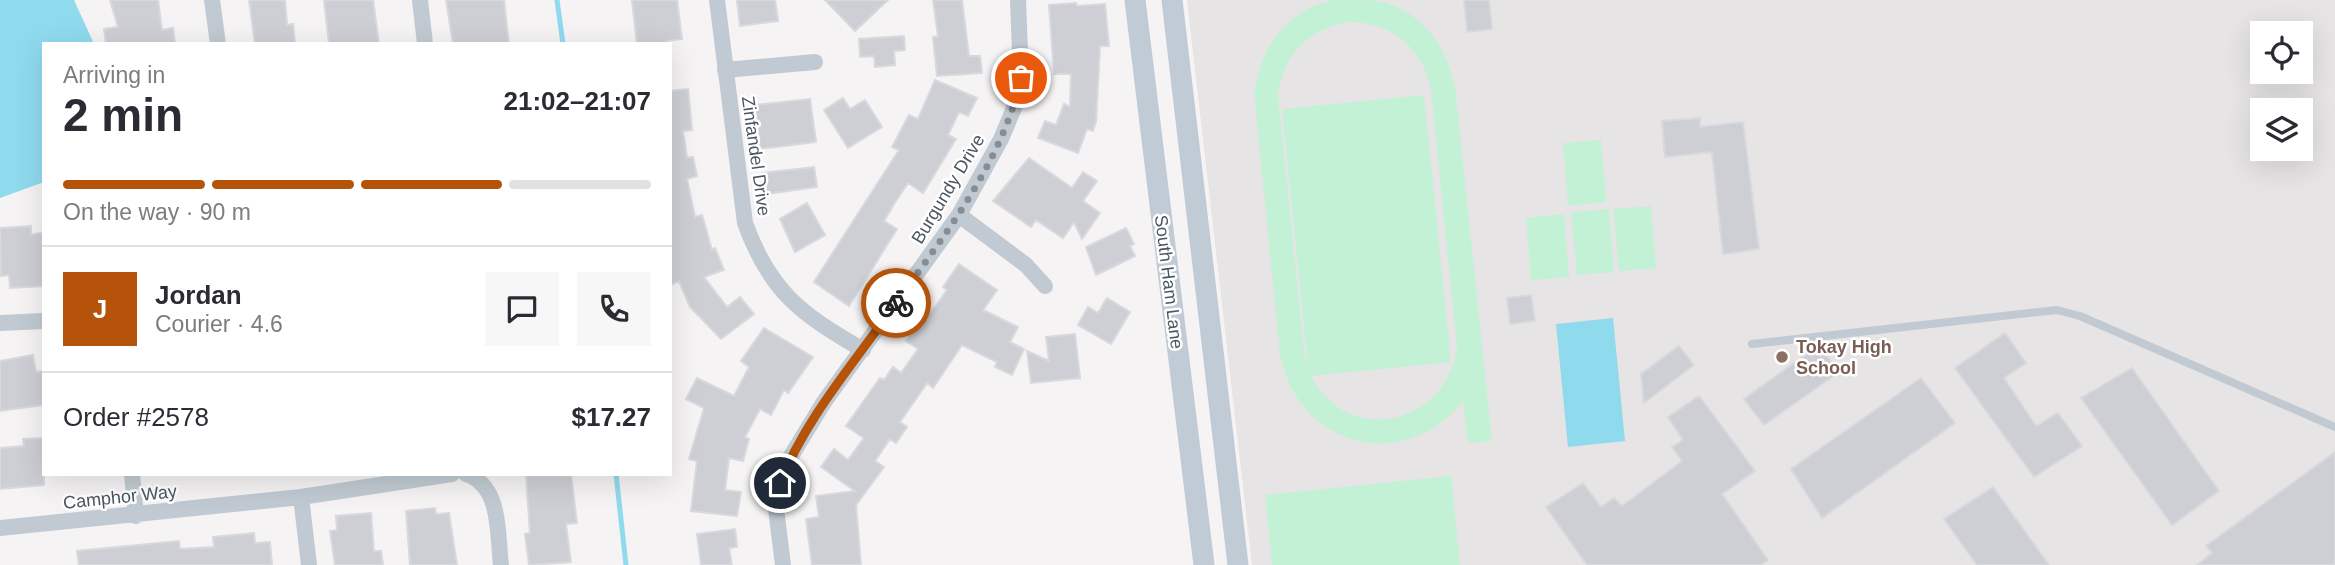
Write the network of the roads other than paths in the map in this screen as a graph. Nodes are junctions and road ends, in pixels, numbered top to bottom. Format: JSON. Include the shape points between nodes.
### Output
{"nodes":[{"id":1,"x":212,"y":0,"type":"edge"},
{"id":2,"x":420,"y":0,"type":"edge"},
{"id":3,"x":717,"y":0,"type":"edge"},
{"id":4,"x":1018,"y":0,"type":"edge"},
{"id":5,"x":1135,"y":0,"type":"edge"},
{"id":6,"x":1171,"y":0,"type":"edge"},
{"id":7,"x":218,"y":42,"type":"edge"},
{"id":8,"x":425,"y":42,"type":"edge"},
{"id":9,"x":815,"y":62,"type":"dead end"},
{"id":10,"x":725,"y":69,"type":"junction"},
{"id":11,"x":959,"y":215,"type":"junction"},
{"id":12,"x":1045,"y":286,"type":"dead end"},
{"id":13,"x":42,"y":321,"type":"edge"},
{"id":14,"x":0,"y":323,"type":"edge"},
{"id":15,"x":1752,"y":344,"type":"dead end"},
{"id":16,"x":863,"y":351,"type":"junction"},
{"id":17,"x":2335,"y":427,"type":"edge"},
{"id":18,"x":132,"y":476,"type":"edge"},
{"id":19,"x":439,"y":476,"type":"edge"},
{"id":20,"x":470,"y":476,"type":"edge"},
{"id":21,"x":301,"y":497,"type":"junction"},
{"id":22,"x":136,"y":516,"type":"junction"},
{"id":23,"x":0,"y":528,"type":"edge"},
{"id":24,"x":309,"y":565,"type":"edge"},
{"id":25,"x":501,"y":565,"type":"edge"},
{"id":26,"x":783,"y":565,"type":"edge"},
{"id":27,"x":1204,"y":565,"type":"edge"},
{"id":28,"x":1238,"y":565,"type":"edge"}],
"edges":[{"from":1,"to":7,"type":"street"},
{"from":2,"to":8,"type":"street"},
{"from":3,"to":10,"type":"street","name":"Zinfandel Drive"},
{"from":4,"to":11,"type":"street","name":"Burgundy Drive","via":[[1021,78],[1014,108]]},
{"from":5,"to":27,"type":"main road","name":"South Ham Lane"},
{"from":6,"to":28,"type":"main road","name":"South Ham Lane"},
{"from":9,"to":10,"type":"street"},
{"from":10,"to":16,"type":"street","name":"Zinfandel Drive","via":[[745,223],[756,253],[793,303]]},
{"from":11,"to":12,"type":"street","via":[[1026,265]]},
{"from":11,"to":16,"type":"street","name":"Burgundy Drive"},
{"from":13,"to":14,"type":"street"},
{"from":15,"to":17,"type":"lane","via":[[2057,310]]},
{"from":16,"to":26,"type":"street","name":"Burgundy Drive","via":[[788,461],[776,509]]},
{"from":18,"to":22,"type":"street"},
{"from":19,"to":21,"type":"street","name":"Camphor Way"},
{"from":20,"to":25,"type":"street","via":[[484,484],[494,499]]},
{"from":21,"to":22,"type":"street","name":"Camphor Way"},
{"from":21,"to":24,"type":"street"},
{"from":22,"to":23,"type":"street","name":"Camphor Way"}]}
